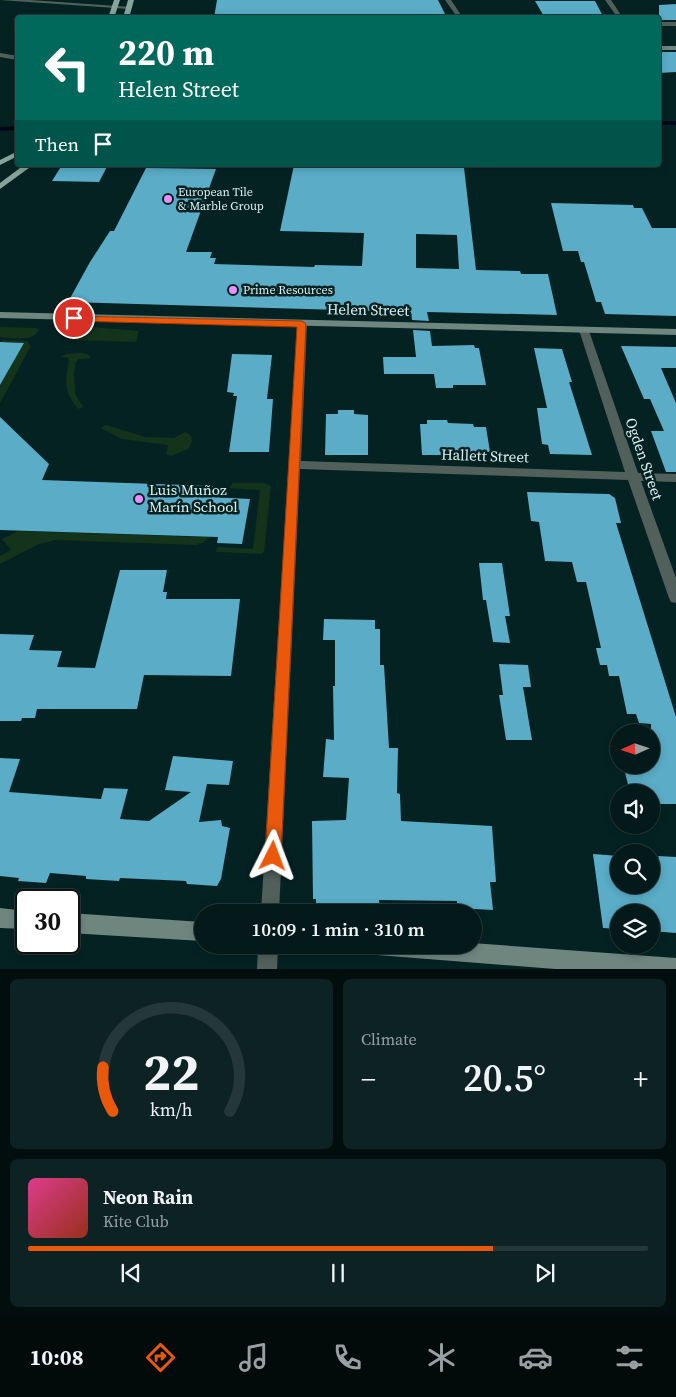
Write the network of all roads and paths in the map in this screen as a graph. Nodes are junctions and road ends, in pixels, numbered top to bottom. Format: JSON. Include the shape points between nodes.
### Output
{"nodes":[{"id":1,"x":2,"y":0,"type":"edge"},
{"id":2,"x":117,"y":0,"type":"edge"},
{"id":3,"x":130,"y":0,"type":"edge"},
{"id":4,"x":448,"y":0,"type":"edge"},
{"id":5,"x":608,"y":0,"type":"edge"},
{"id":6,"x":114,"y":7,"type":"junction"},
{"id":7,"x":128,"y":7,"type":"junction"},
{"id":8,"x":112,"y":15,"type":"edge"},
{"id":9,"x":127,"y":15,"type":"edge"},
{"id":10,"x":459,"y":15,"type":"edge"},
{"id":11,"x":619,"y":15,"type":"edge"},
{"id":12,"x":661,"y":24,"type":"edge"},
{"id":13,"x":676,"y":24,"type":"edge"},
{"id":14,"x":661,"y":48,"type":"edge"},
{"id":15,"x":676,"y":48,"type":"edge"},
{"id":16,"x":0,"y":55,"type":"edge"},
{"id":17,"x":15,"y":58,"type":"edge"},
{"id":18,"x":15,"y":156,"type":"edge"},
{"id":19,"x":0,"y":163,"type":"edge"},
{"id":20,"x":25,"y":167,"type":"edge"},
{"id":21,"x":0,"y":187,"type":"edge"},
{"id":22,"x":0,"y":315,"type":"edge"},
{"id":23,"x":302,"y":324,"type":"junction"},
{"id":24,"x":584,"y":330,"type":"junction"},
{"id":25,"x":676,"y":332,"type":"edge"},
{"id":26,"x":293,"y":465,"type":"junction"},
{"id":27,"x":633,"y":477,"type":"junction"},
{"id":28,"x":676,"y":478,"type":"edge"},
{"id":29,"x":676,"y":598,"type":"edge"},
{"id":30,"x":270,"y":904,"type":"edge"},
{"id":31,"x":0,"y":918,"type":"edge"},
{"id":32,"x":15,"y":919,"type":"edge"},
{"id":33,"x":80,"y":924,"type":"edge"},
{"id":34,"x":194,"y":931,"type":"edge"},
{"id":35,"x":482,"y":953,"type":"edge"},
{"id":36,"x":268,"y":954,"type":"edge"},
{"id":37,"x":676,"y":968,"type":"edge"},
{"id":38,"x":267,"y":969,"type":"edge"}],
"edges":[{"from":1,"to":6,"type":"street"},
{"from":2,"to":6,"type":"main road"},
{"from":3,"to":7,"type":"main road"},
{"from":4,"to":10,"type":"street"},
{"from":5,"to":11,"type":"street"},
{"from":6,"to":7,"type":"street"},
{"from":6,"to":8,"type":"main road"},
{"from":7,"to":9,"type":"main road"},
{"from":12,"to":13,"type":"street"},
{"from":14,"to":15,"type":"street"},
{"from":16,"to":17,"type":"street"},
{"from":18,"to":19,"type":"main road"},
{"from":20,"to":21,"type":"main road"},
{"from":22,"to":23,"type":"street","name":"Helen Street"},
{"from":23,"to":24,"type":"street","name":"Helen Street"},
{"from":23,"to":26,"type":"street"},
{"from":24,"to":25,"type":"street","name":"Helen Street"},
{"from":24,"to":27,"type":"street","name":"Ogden Street"},
{"from":26,"to":27,"type":"street","name":"Hallett Street"},
{"from":26,"to":30,"type":"street"},
{"from":27,"to":28,"type":"street","name":"Hallett Street"},
{"from":27,"to":29,"type":"street","name":"Ogden Street"},
{"from":31,"to":32,"type":"street"},
{"from":33,"to":34,"type":"street"},
{"from":35,"to":37,"type":"street"},
{"from":36,"to":38,"type":"street"}]}
